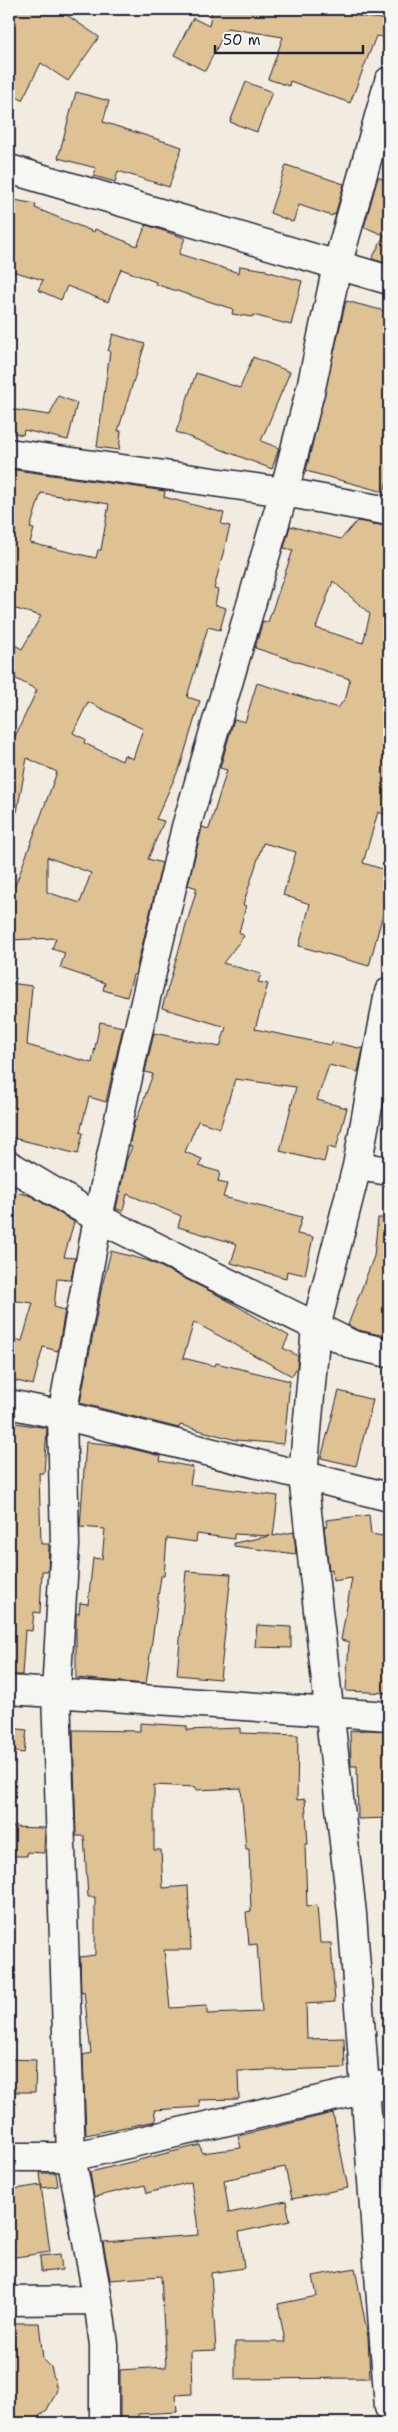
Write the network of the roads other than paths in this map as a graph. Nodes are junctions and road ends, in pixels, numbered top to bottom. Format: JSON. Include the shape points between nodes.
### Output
{"nodes":[{"id":1,"x":389,"y":81,"type":"edge"},
{"id":2,"x":9,"y":169,"type":"edge"},
{"id":3,"x":337,"y":266,"type":"junction"},
{"id":4,"x":389,"y":280,"type":"edge"},
{"id":5,"x":9,"y":453,"type":"edge"},
{"id":6,"x":284,"y":492,"type":"junction"},
{"id":7,"x":389,"y":511,"type":"edge"},
{"id":8,"x":389,"y":992,"type":"edge"},
{"id":9,"x":9,"y":1165,"type":"edge"},
{"id":10,"x":357,"y":1166,"type":"junction"},
{"id":11,"x":389,"y":1171,"type":"edge"},
{"id":12,"x":98,"y":1218,"type":"junction"},
{"id":13,"x":316,"y":1327,"type":"junction"},
{"id":14,"x":389,"y":1353,"type":"edge"},
{"id":15,"x":9,"y":1404,"type":"edge"},
{"id":16,"x":62,"y":1415,"type":"junction"},
{"id":17,"x":303,"y":1476,"type":"junction"},
{"id":18,"x":389,"y":1497,"type":"edge"},
{"id":19,"x":9,"y":1690,"type":"edge"},
{"id":20,"x":56,"y":1692,"type":"junction"},
{"id":21,"x":328,"y":1712,"type":"junction"},
{"id":22,"x":389,"y":1716,"type":"edge"},
{"id":23,"x":378,"y":2086,"type":"edge"},
{"id":24,"x":9,"y":2157,"type":"edge"},
{"id":25,"x":72,"y":2157,"type":"junction"},
{"id":26,"x":98,"y":2300,"type":"junction"},
{"id":27,"x":9,"y":2301,"type":"edge"},
{"id":28,"x":389,"y":2407,"type":"edge"},
{"id":29,"x":104,"y":2423,"type":"edge"}],
"edges":[{"from":1,"to":3,"type":"street"},
{"from":2,"to":3,"type":"street"},
{"from":3,"to":4,"type":"street"},
{"from":3,"to":6,"type":"street"},
{"from":5,"to":6,"type":"street"},
{"from":6,"to":7,"type":"street"},
{"from":6,"to":12,"type":"street","via":[[186,827]]},
{"from":8,"to":10,"type":"street"},
{"from":9,"to":12,"type":"street"},
{"from":10,"to":11,"type":"street"},
{"from":10,"to":13,"type":"street"},
{"from":12,"to":13,"type":"street"},
{"from":12,"to":16,"type":"street"},
{"from":13,"to":14,"type":"street","via":[[352,1345]]},
{"from":13,"to":17,"type":"street"},
{"from":15,"to":16,"type":"street"},
{"from":16,"to":17,"type":"street"},
{"from":16,"to":20,"type":"street","via":[[65,1545]]},
{"from":17,"to":18,"type":"street"},
{"from":17,"to":21,"type":"street"},
{"from":19,"to":20,"type":"street"},
{"from":20,"to":21,"type":"street"},
{"from":20,"to":25,"type":"street"},
{"from":21,"to":22,"type":"street"},
{"from":21,"to":23,"type":"street","via":[[352,1914]]},
{"from":23,"to":25,"type":"street"},
{"from":23,"to":28,"type":"street"},
{"from":24,"to":25,"type":"street"},
{"from":25,"to":26,"type":"street"},
{"from":26,"to":27,"type":"street"},
{"from":26,"to":29,"type":"street","via":[[104,2345]]}]}
